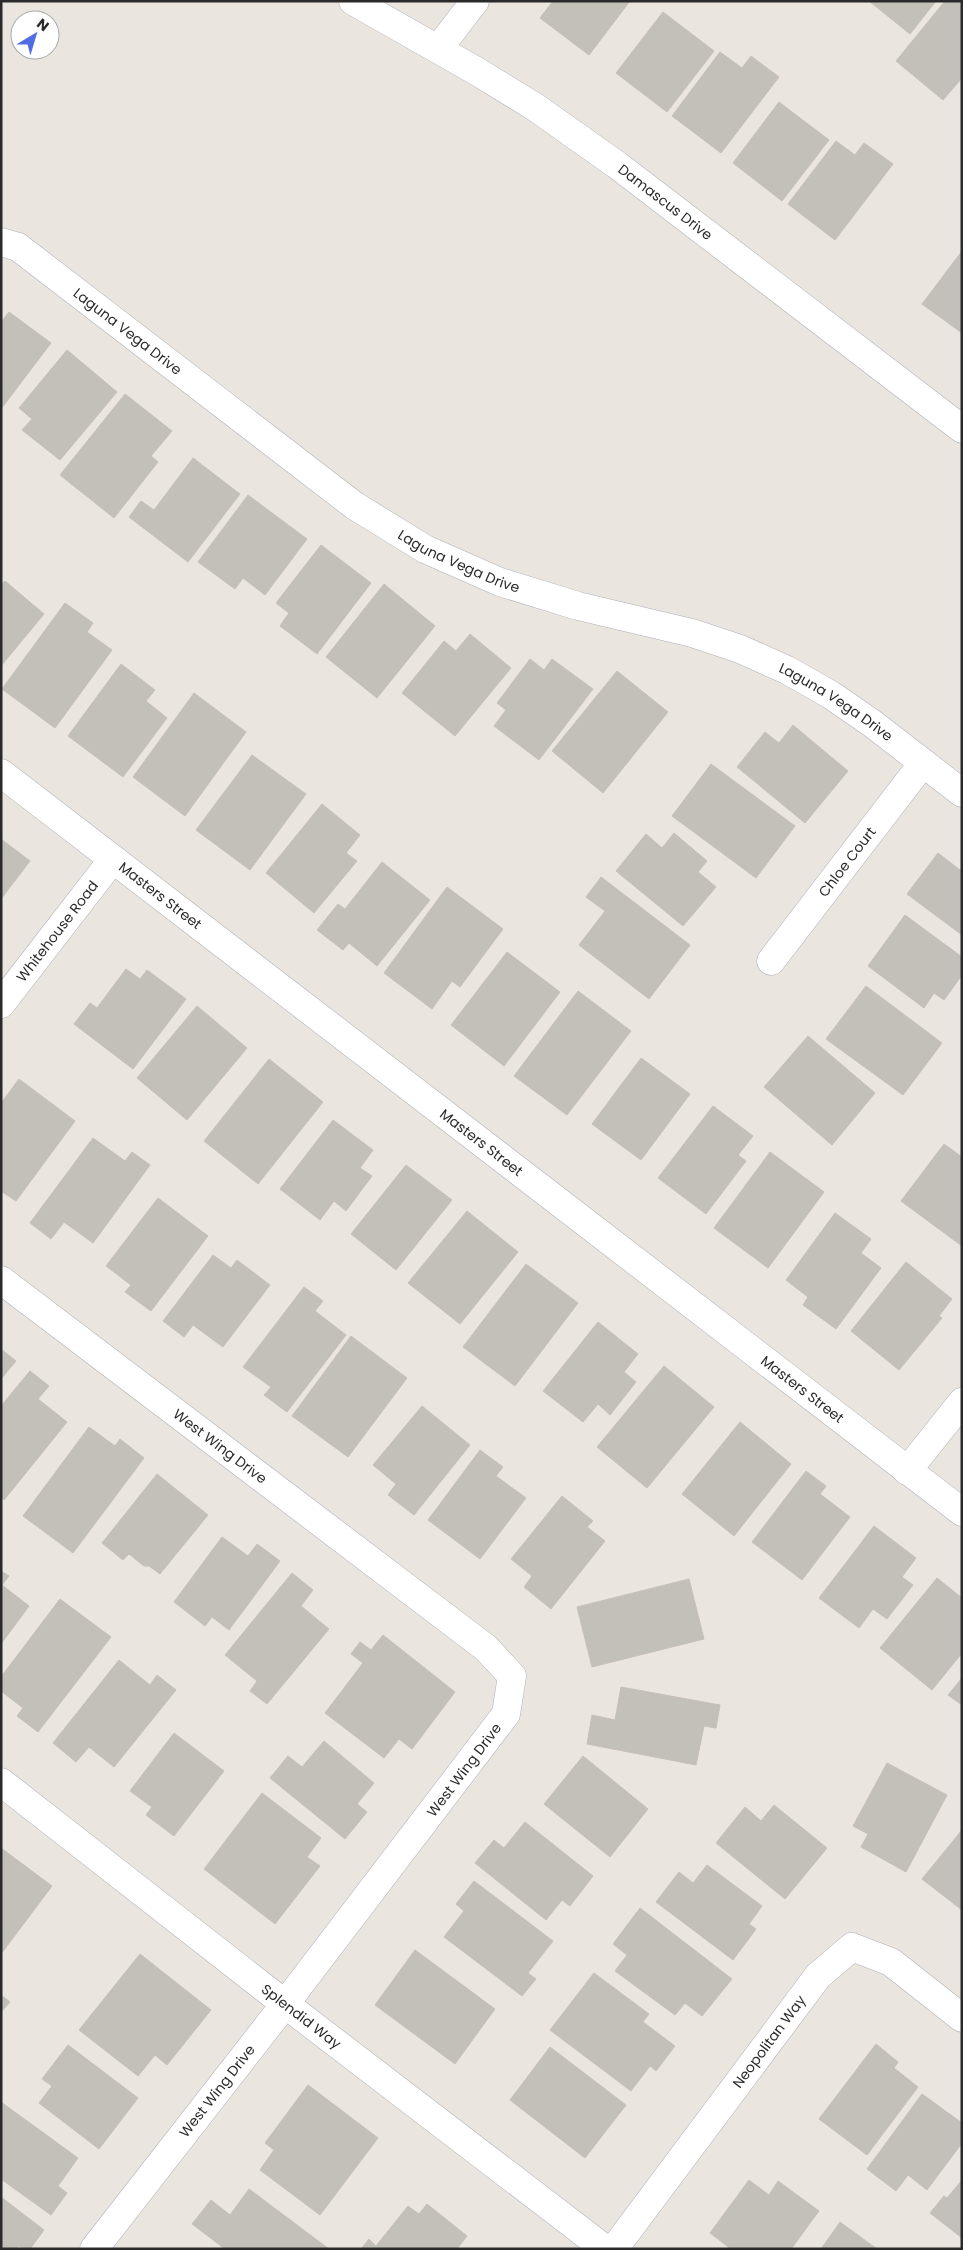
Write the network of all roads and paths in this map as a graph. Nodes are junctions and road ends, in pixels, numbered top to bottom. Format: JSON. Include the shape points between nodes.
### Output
{"nodes":[{"id":1,"x":353,"y":1,"type":"edge"},
{"id":2,"x":474,"y":1,"type":"edge"},
{"id":3,"x":438,"y":49,"type":"junction"},
{"id":4,"x":1,"y":242,"type":"edge"},
{"id":5,"x":962,"y":429,"type":"edge"},
{"id":6,"x":923,"y":763,"type":"junction"},
{"id":7,"x":1,"y":772,"type":"edge"},
{"id":8,"x":962,"y":793,"type":"edge"},
{"id":9,"x":113,"y":858,"type":"junction"},
{"id":10,"x":771,"y":961,"type":"dead end"},
{"id":11,"x":1,"y":1004,"type":"edge"},
{"id":12,"x":1,"y":1280,"type":"edge"},
{"id":13,"x":962,"y":1402,"type":"edge"},
{"id":14,"x":908,"y":1471,"type":"junction"},
{"id":15,"x":962,"y":1512,"type":"edge"},
{"id":16,"x":1,"y":1782,"type":"edge"},
{"id":17,"x":285,"y":2004,"type":"junction"},
{"id":18,"x":962,"y":2018,"type":"edge"},
{"id":19,"x":94,"y":2249,"type":"edge"},
{"id":20,"x":605,"y":2249,"type":"edge"},
{"id":21,"x":614,"y":2249,"type":"edge"}],
"edges":[{"from":1,"to":3,"type":"street","name":"Damascus Drive"},
{"from":2,"to":3,"type":"street"},
{"from":3,"to":5,"type":"street","name":"Damascus Drive","via":[[535,107],[610,160]]},
{"from":4,"to":6,"type":"street","name":"Laguna Vega Drive","via":[[18,247],[355,506],[425,549],[500,582],[578,606],[692,633],[787,670],[831,695]]},
{"from":6,"to":8,"type":"street","name":"Laguna Vega Drive"},
{"from":6,"to":10,"type":"street","name":"Chloe Court"},
{"from":7,"to":9,"type":"street","name":"Masters Street"},
{"from":9,"to":11,"type":"street","name":"Whitehouse Road"},
{"from":9,"to":14,"type":"street","name":"Masters Street"},
{"from":12,"to":17,"type":"street","name":"West Wing Drive","via":[[486,1648],[512,1676],[506,1714]]},
{"from":13,"to":14,"type":"street"},
{"from":14,"to":15,"type":"street","name":"Masters Street"},
{"from":16,"to":17,"type":"street","name":"Splendid Way"},
{"from":17,"to":19,"type":"street","name":"West Wing Drive"},
{"from":17,"to":20,"type":"street","name":"Splendid Way"},
{"from":18,"to":21,"type":"street","name":"Neopolitan Way","via":[[891,1962],[852,1947],[818,1976]]}]}
